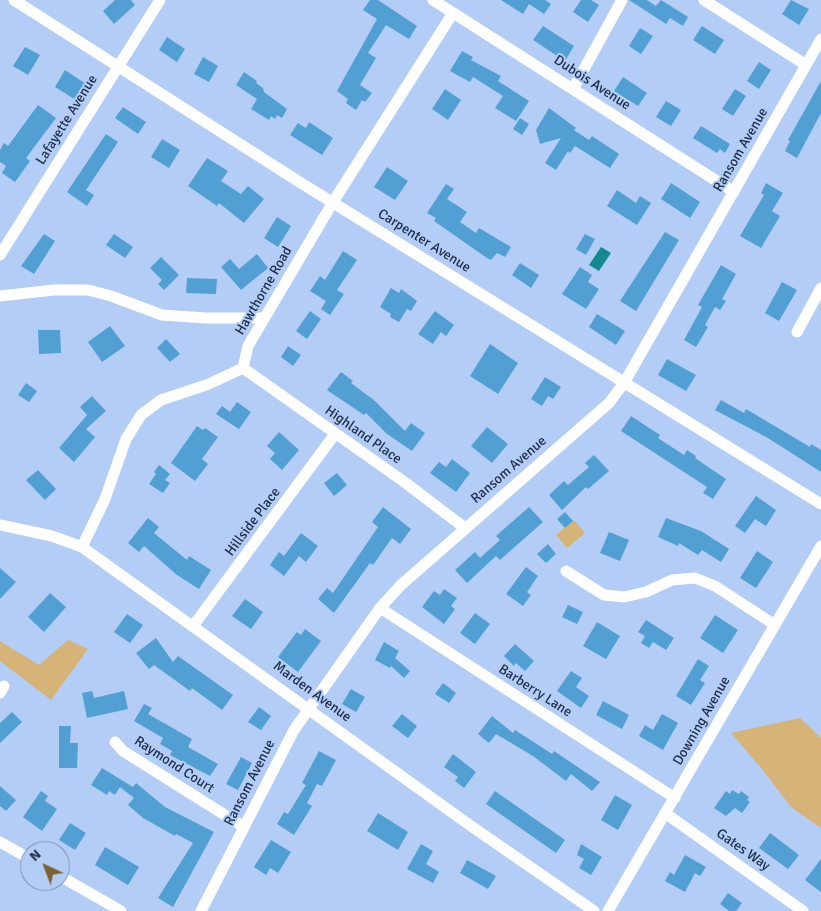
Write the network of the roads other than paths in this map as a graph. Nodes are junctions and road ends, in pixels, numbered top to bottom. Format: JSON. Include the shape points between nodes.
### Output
{"nodes":[{"id":1,"x":14,"y":0,"type":"edge"},
{"id":2,"x":160,"y":0,"type":"edge"},
{"id":3,"x":433,"y":0,"type":"edge"},
{"id":4,"x":622,"y":0,"type":"edge"},
{"id":5,"x":704,"y":0,"type":"edge"},
{"id":6,"x":453,"y":13,"type":"junction"},
{"id":7,"x":821,"y":39,"type":"edge"},
{"id":8,"x":806,"y":65,"type":"junction"},
{"id":9,"x":118,"y":66,"type":"junction"},
{"id":10,"x":574,"y":89,"type":"junction"},
{"id":11,"x":734,"y":192,"type":"junction"},
{"id":12,"x":333,"y":202,"type":"junction"},
{"id":13,"x":0,"y":254,"type":"edge"},
{"id":14,"x":821,"y":288,"type":"edge"},
{"id":15,"x":0,"y":296,"type":"edge"},
{"id":16,"x":264,"y":318,"type":"junction"},
{"id":17,"x":797,"y":332,"type":"dead end"},
{"id":18,"x":243,"y":368,"type":"junction"},
{"id":19,"x":624,"y":383,"type":"junction"},
{"id":20,"x":335,"y":434,"type":"junction"},
{"id":21,"x":821,"y":504,"type":"edge"},
{"id":22,"x":0,"y":525,"type":"edge"},
{"id":23,"x":465,"y":528,"type":"junction"},
{"id":24,"x":821,"y":546,"type":"edge"},
{"id":25,"x":82,"y":547,"type":"junction"},
{"id":26,"x":566,"y":571,"type":"dead end"},
{"id":27,"x":380,"y":608,"type":"junction"},
{"id":28,"x":775,"y":625,"type":"junction"},
{"id":29,"x":193,"y":626,"type":"junction"},
{"id":30,"x":309,"y":709,"type":"junction"},
{"id":31,"x":115,"y":742,"type":"dead end"},
{"id":32,"x":675,"y":798,"type":"junction"},
{"id":33,"x":666,"y":813,"type":"junction"},
{"id":34,"x":244,"y":827,"type":"junction"},
{"id":35,"x":0,"y":842,"type":"edge"},
{"id":36,"x":20,"y":853,"type":"edge"},
{"id":37,"x":70,"y":882,"type":"edge"},
{"id":38,"x":121,"y":911,"type":"edge"},
{"id":39,"x":201,"y":911,"type":"edge"},
{"id":40,"x":594,"y":911,"type":"edge"},
{"id":41,"x":608,"y":911,"type":"edge"},
{"id":42,"x":803,"y":911,"type":"edge"}],
"edges":[{"from":1,"to":9,"type":"street","name":"Carpenter Avenue"},
{"from":2,"to":9,"type":"street","name":"Lafayette Avenue"},
{"from":3,"to":6,"type":"street","name":"Dubois Avenue"},
{"from":4,"to":10,"type":"street"},
{"from":5,"to":8,"type":"street"},
{"from":6,"to":10,"type":"street","name":"Dubois Avenue"},
{"from":6,"to":12,"type":"street","name":"Hawthorne Road"},
{"from":7,"to":8,"type":"street","name":"Ransom Avenue"},
{"from":8,"to":11,"type":"street","name":"Ransom Avenue"},
{"from":9,"to":12,"type":"street","name":"Carpenter Avenue"},
{"from":9,"to":13,"type":"street","name":"Lafayette Avenue"},
{"from":10,"to":11,"type":"street","name":"Dubois Avenue"},
{"from":11,"to":19,"type":"street","name":"Ransom Avenue"},
{"from":12,"to":16,"type":"street","name":"Hawthorne Road"},
{"from":12,"to":19,"type":"street","name":"Carpenter Avenue"},
{"from":14,"to":17,"type":"street"},
{"from":15,"to":16,"type":"street","via":[[88,290],[162,315]]},
{"from":16,"to":18,"type":"street","name":"Hawthorne Road","via":[[248,346]]},
{"from":18,"to":20,"type":"street","name":"Highland Place"},
{"from":18,"to":25,"type":"street","via":[[209,384],[161,400],[141,415],[126,439],[105,499]]},
{"from":19,"to":21,"type":"street","name":"Carpenter Avenue"},
{"from":19,"to":23,"type":"street","name":"Ransom Avenue","via":[[609,403]]},
{"from":20,"to":23,"type":"street","name":"Highland Place"},
{"from":20,"to":29,"type":"street","name":"Hillside Place"},
{"from":22,"to":25,"type":"street","name":"Marden Avenue","via":[[52,536]]},
{"from":23,"to":27,"type":"street","name":"Ransom Avenue"},
{"from":24,"to":28,"type":"street","name":"Downing Avenue"},
{"from":25,"to":29,"type":"street","name":"Marden Avenue"},
{"from":26,"to":28,"type":"street","via":[[604,595],[617,597],[646,592],[672,580],[695,578],[715,586]]},
{"from":27,"to":30,"type":"street","name":"Ransom Avenue"},
{"from":27,"to":32,"type":"street","name":"Barberry Lane"},
{"from":28,"to":32,"type":"street","name":"Downing Avenue"},
{"from":29,"to":30,"type":"street","name":"Marden Avenue"},
{"from":30,"to":34,"type":"street","name":"Ransom Avenue","via":[[294,730]]},
{"from":30,"to":40,"type":"street","name":"Marden Avenue"},
{"from":31,"to":34,"type":"street","name":"Raymond Court","via":[[124,751]]},
{"from":32,"to":33,"type":"street","name":"Downing Avenue"},
{"from":33,"to":41,"type":"street","name":"Downing Avenue"},
{"from":33,"to":42,"type":"street","name":"Gates Way"},
{"from":34,"to":39,"type":"street","name":"Ransom Avenue"},
{"from":35,"to":36,"type":"street"},
{"from":37,"to":38,"type":"street"}]}
